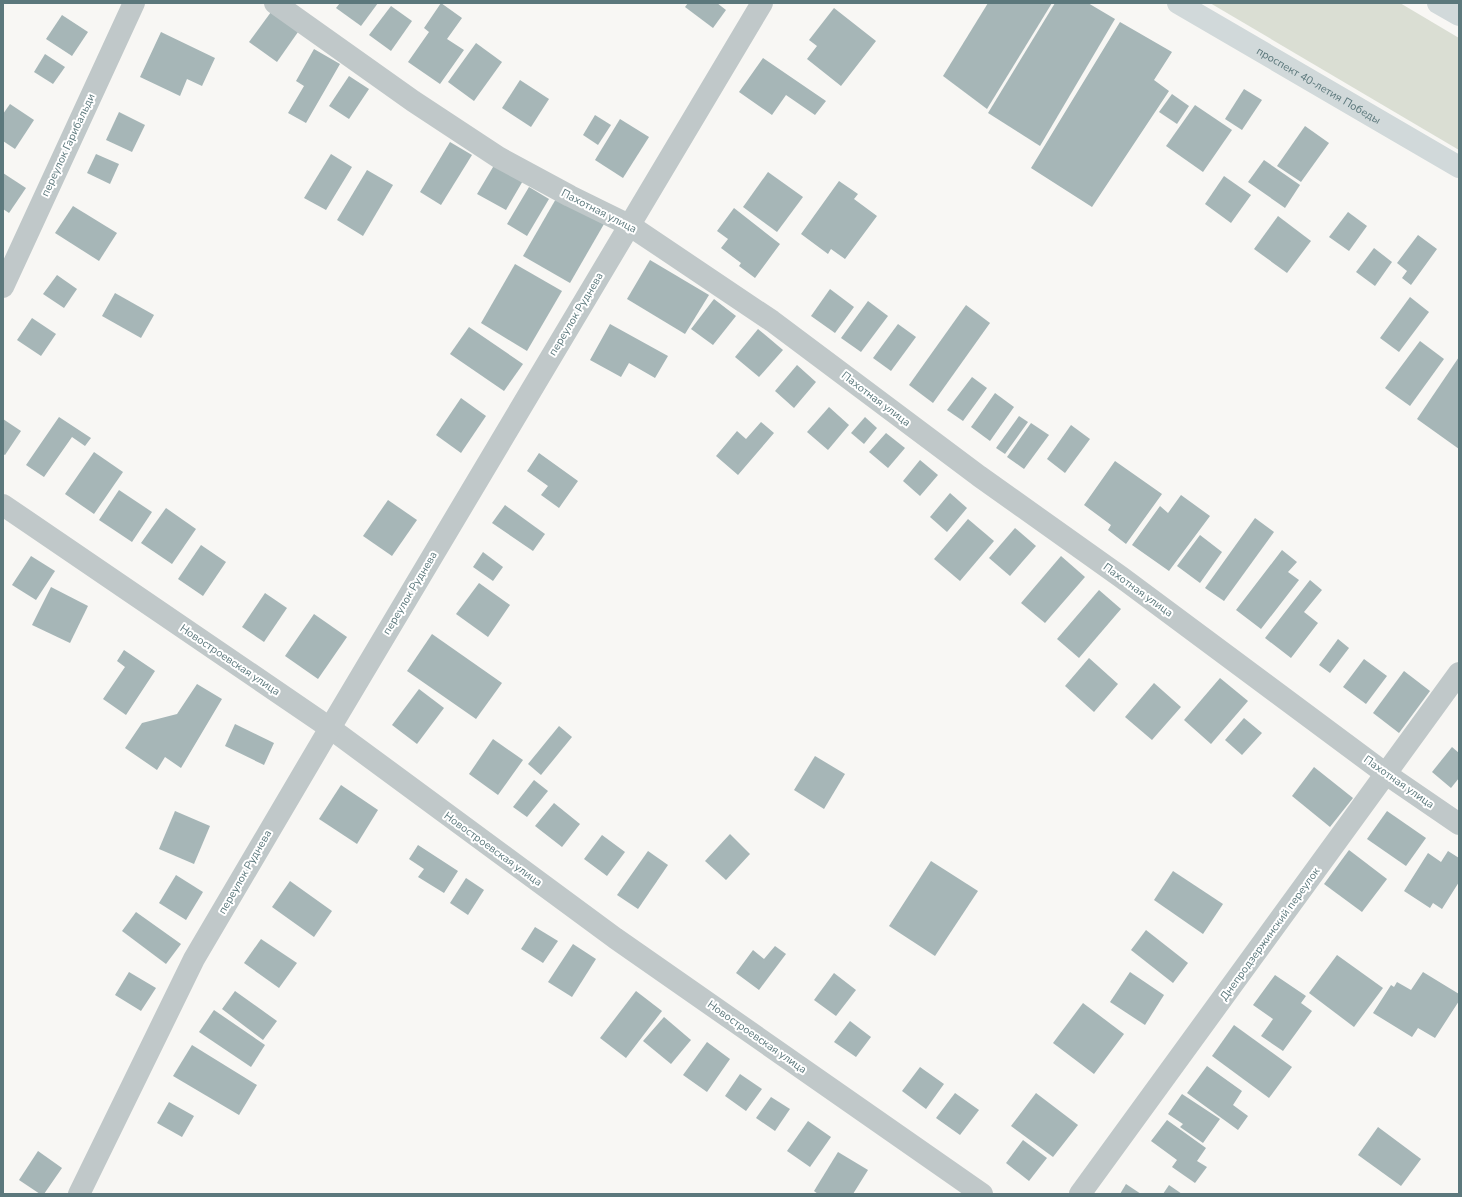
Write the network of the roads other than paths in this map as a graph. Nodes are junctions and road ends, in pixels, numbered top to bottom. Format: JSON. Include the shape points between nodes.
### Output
{"nodes":[{"id":1,"x":134,"y":3,"type":"edge"},
{"id":2,"x":275,"y":3,"type":"edge"},
{"id":3,"x":762,"y":3,"type":"edge"},
{"id":4,"x":1178,"y":3,"type":"edge"},
{"id":5,"x":1438,"y":3,"type":"edge"},
{"id":6,"x":1459,"y":15,"type":"edge"},
{"id":7,"x":1459,"y":167,"type":"edge"},
{"id":8,"x":629,"y":225,"type":"junction"},
{"id":9,"x":3,"y":287,"type":"edge"},
{"id":10,"x":3,"y":505,"type":"edge"},
{"id":11,"x":1459,"y":673,"type":"edge"},
{"id":12,"x":330,"y":728,"type":"junction"},
{"id":13,"x":1386,"y":774,"type":"junction"},
{"id":14,"x":1459,"y":824,"type":"edge"},
{"id":15,"x":79,"y":1194,"type":"edge"},
{"id":16,"x":982,"y":1194,"type":"edge"},
{"id":17,"x":1080,"y":1194,"type":"edge"}],
"edges":[{"from":1,"to":9,"type":"street","name":"переулок Гарибальди"},
{"from":2,"to":8,"type":"street","name":"Пахотная улица","via":[[413,101],[498,157]]},
{"from":3,"to":8,"type":"street","name":"переулок Руднева"},
{"from":4,"to":7,"type":"main road","name":"проспект 40-летия Победы"},
{"from":5,"to":6,"type":"main road"},
{"from":8,"to":12,"type":"street","name":"переулок Руднева"},
{"from":8,"to":13,"type":"street","name":"Пахотная улица","via":[[772,321]]},
{"from":10,"to":12,"type":"street","name":"Новостроевская улица"},
{"from":11,"to":13,"type":"street","name":"Днепродзержинский переулок"},
{"from":12,"to":15,"type":"street","name":"переулок Руднева","via":[[194,959]]},
{"from":12,"to":16,"type":"street","name":"Новостроевская улица","via":[[615,938]]},
{"from":13,"to":14,"type":"street","name":"Пахотная улица"},
{"from":13,"to":17,"type":"street","name":"Днепродзержинский переулок"}]}
